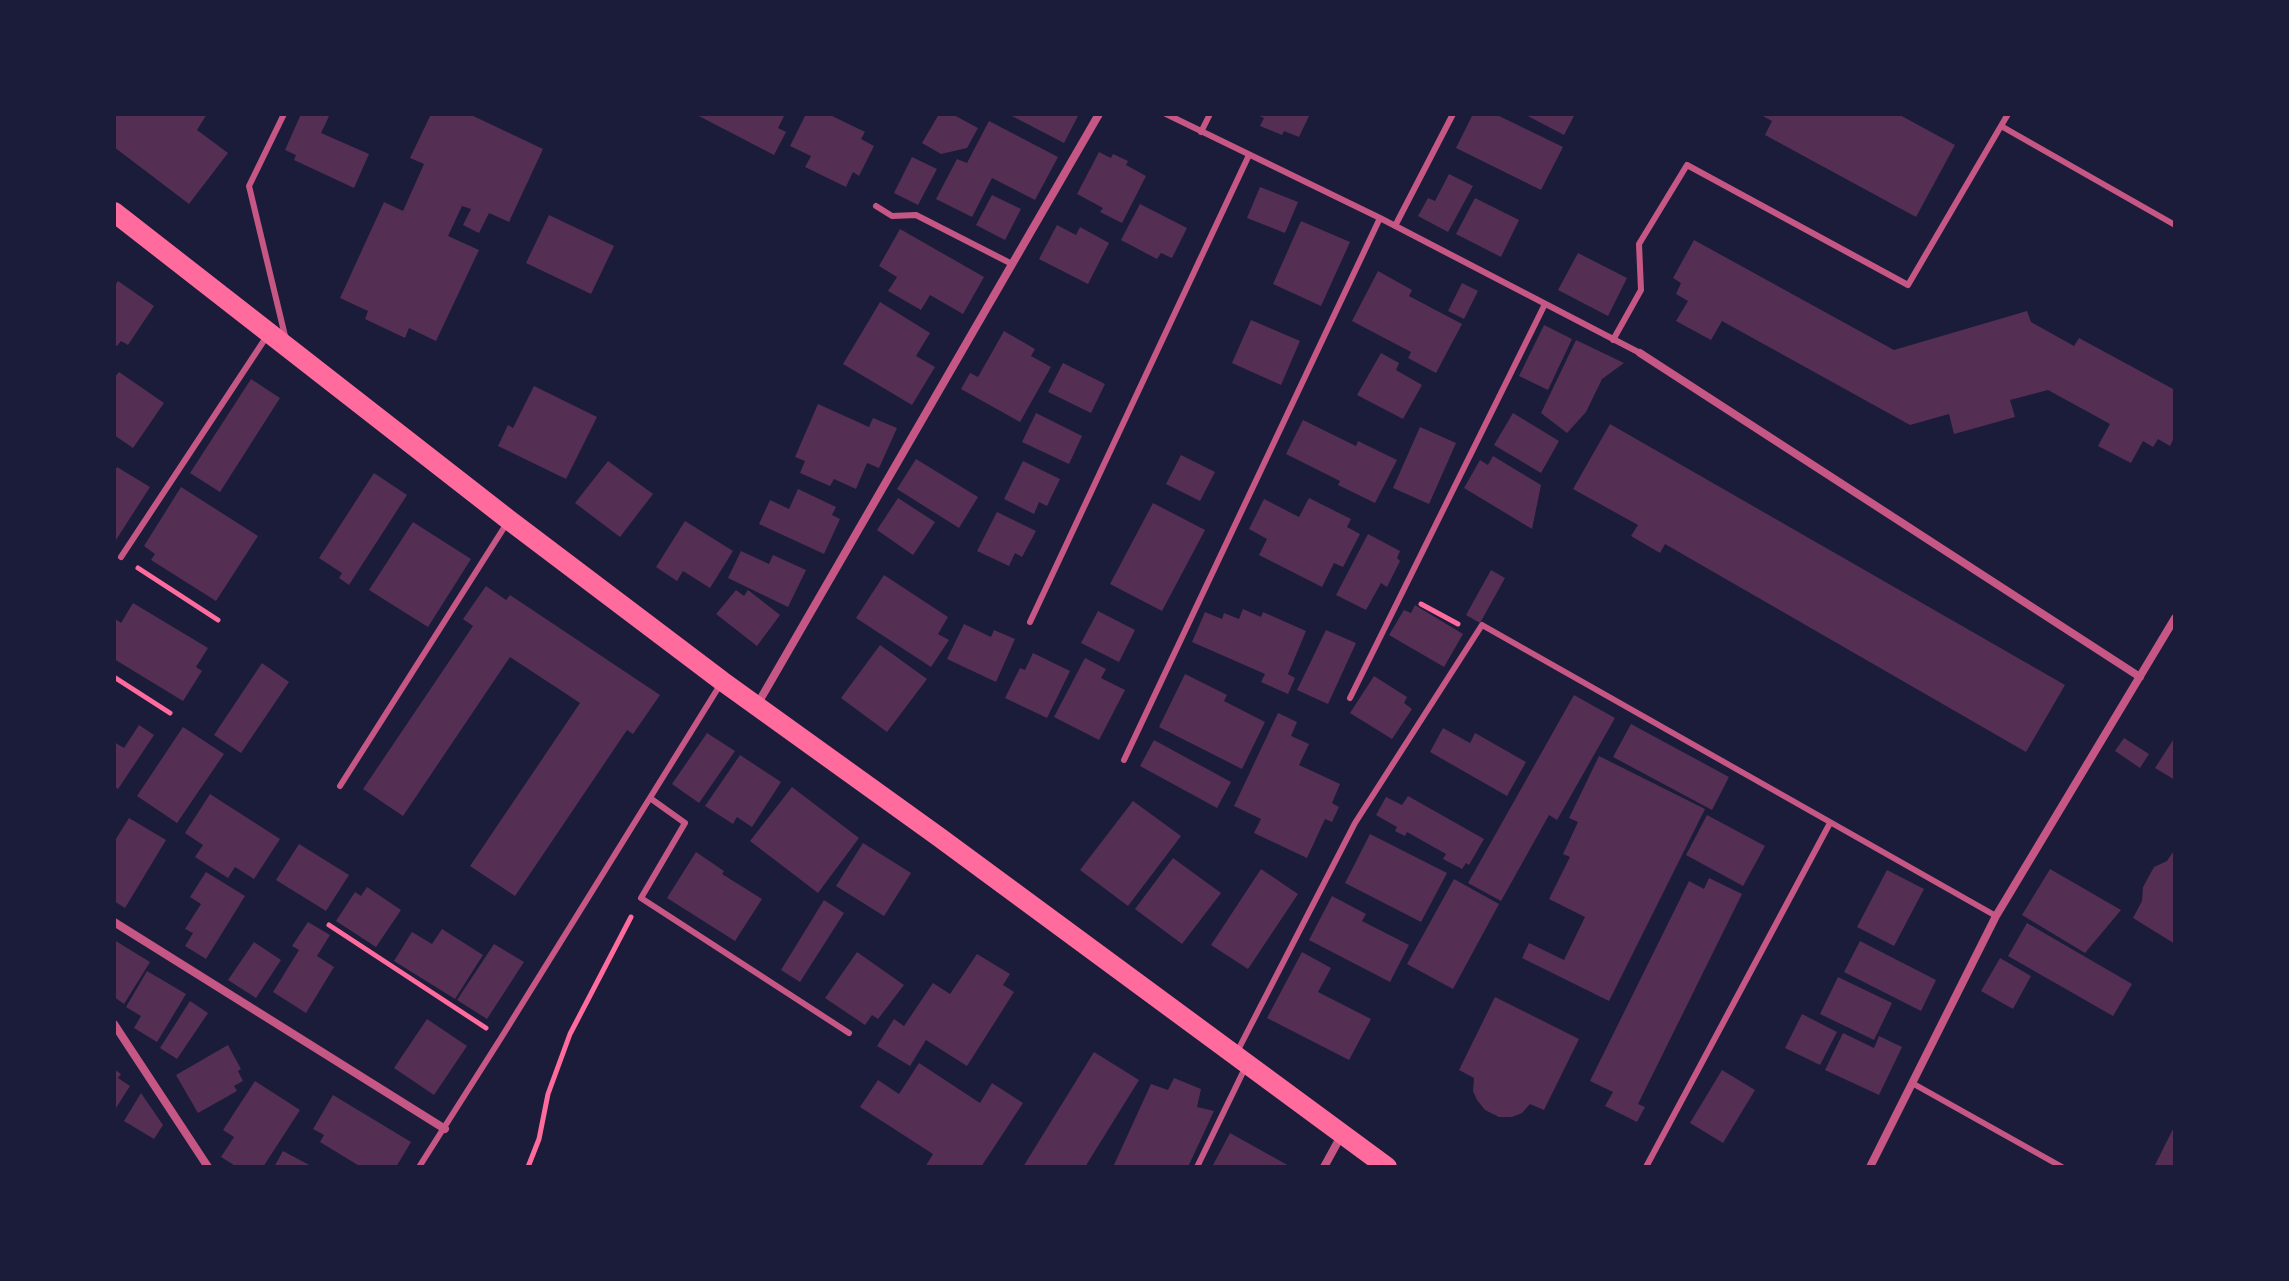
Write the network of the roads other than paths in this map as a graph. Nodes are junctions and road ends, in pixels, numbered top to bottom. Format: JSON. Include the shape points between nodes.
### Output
{"nodes":[{"id":1,"x":284,"y":114,"type":"edge"},
{"id":2,"x":1099,"y":114,"type":"edge"},
{"id":3,"x":1166,"y":114,"type":"edge"},
{"id":4,"x":1210,"y":114,"type":"edge"},
{"id":5,"x":1453,"y":114,"type":"edge"},
{"id":6,"x":2008,"y":114,"type":"edge"},
{"id":7,"x":2001,"y":126,"type":"junction"},
{"id":8,"x":1201,"y":132,"type":"junction"},
{"id":9,"x":1249,"y":155,"type":"junction"},
{"id":10,"x":876,"y":206,"type":"dead end"},
{"id":11,"x":114,"y":212,"type":"edge"},
{"id":12,"x":1380,"y":218,"type":"junction"},
{"id":13,"x":2175,"y":225,"type":"edge"},
{"id":14,"x":1395,"y":226,"type":"junction"},
{"id":15,"x":1012,"y":264,"type":"junction"},
{"id":16,"x":1545,"y":304,"type":"junction"},
{"id":17,"x":269,"y":332,"type":"junction"},
{"id":18,"x":1613,"y":340,"type":"junction"},
{"id":19,"x":288,"y":347,"type":"junction"},
{"id":20,"x":1640,"y":353,"type":"joint"},
{"id":21,"x":509,"y":520,"type":"junction"},
{"id":22,"x":121,"y":557,"type":"road end"},
{"id":23,"x":2175,"y":618,"type":"edge"},
{"id":24,"x":1030,"y":622,"type":"dead end"},
{"id":25,"x":2140,"y":677,"type":"junction"},
{"id":26,"x":722,"y":681,"type":"junction"},
{"id":27,"x":1350,"y":698,"type":"dead end"},
{"id":28,"x":757,"y":705,"type":"junction"},
{"id":29,"x":1124,"y":760,"type":"dead end"},
{"id":30,"x":340,"y":786,"type":"dead end"},
{"id":31,"x":650,"y":798,"type":"junction"},
{"id":32,"x":1830,"y":823,"type":"junction"},
{"id":33,"x":1996,"y":916,"type":"junction"},
{"id":34,"x":114,"y":922,"type":"edge"},
{"id":35,"x":114,"y":1024,"type":"edge"},
{"id":36,"x":849,"y":1033,"type":"dead end"},
{"id":37,"x":1241,"y":1060,"type":"junction"},
{"id":38,"x":1912,"y":1083,"type":"junction"},
{"id":39,"x":445,"y":1129,"type":"junction"},
{"id":40,"x":1342,"y":1134,"type":"junction"},
{"id":41,"x":208,"y":1167,"type":"edge"},
{"id":42,"x":419,"y":1167,"type":"edge"},
{"id":43,"x":1197,"y":1167,"type":"edge"},
{"id":44,"x":1324,"y":1167,"type":"edge"},
{"id":45,"x":1387,"y":1167,"type":"edge"},
{"id":46,"x":1646,"y":1167,"type":"edge"},
{"id":47,"x":1870,"y":1167,"type":"edge"},
{"id":48,"x":2062,"y":1167,"type":"edge"}],
"edges":[{"from":1,"to":19,"type":"lane","via":[[249,186]]},
{"from":2,"to":15,"type":"street"},
{"from":3,"to":8,"type":"lane"},
{"from":4,"to":8,"type":"lane"},
{"from":5,"to":14,"type":"lane"},
{"from":6,"to":7,"type":"lane"},
{"from":7,"to":13,"type":"lane"},
{"from":7,"to":18,"type":"lane","via":[[1908,285],[1687,165],[1639,244],[1641,290]]},
{"from":8,"to":9,"type":"lane"},
{"from":9,"to":12,"type":"lane"},
{"from":9,"to":24,"type":"lane"},
{"from":10,"to":15,"type":"lane","via":[[892,216],[916,215]]},
{"from":11,"to":17,"type":"main road"},
{"from":12,"to":14,"type":"lane"},
{"from":12,"to":29,"type":"lane"},
{"from":14,"to":16,"type":"lane"},
{"from":15,"to":28,"type":"street"},
{"from":16,"to":18,"type":"lane"},
{"from":16,"to":27,"type":"lane"},
{"from":17,"to":19,"type":"main road"},
{"from":17,"to":22,"type":"lane"},
{"from":18,"to":20,"type":"lane"},
{"from":19,"to":21,"type":"main road"},
{"from":20,"to":25,"type":"street"},
{"from":21,"to":26,"type":"main road"},
{"from":21,"to":30,"type":"lane"},
{"from":23,"to":25,"type":"street"},
{"from":25,"to":33,"type":"street"},
{"from":26,"to":28,"type":"main road"},
{"from":26,"to":31,"type":"lane"},
{"from":28,"to":37,"type":"main road"},
{"from":31,"to":36,"type":"lane","via":[[685,823],[641,898]]},
{"from":31,"to":39,"type":"lane"},
{"from":32,"to":33,"type":"lane"},
{"from":32,"to":37,"type":"lane","via":[[1482,625],[1355,823]]},
{"from":32,"to":46,"type":"lane"},
{"from":33,"to":38,"type":"street"},
{"from":34,"to":39,"type":"street"},
{"from":35,"to":41,"type":"street"},
{"from":37,"to":40,"type":"main road"},
{"from":37,"to":43,"type":"lane"},
{"from":38,"to":47,"type":"street"},
{"from":38,"to":48,"type":"lane"},
{"from":39,"to":42,"type":"lane"},
{"from":40,"to":44,"type":"street"},
{"from":40,"to":45,"type":"main road"}]}
